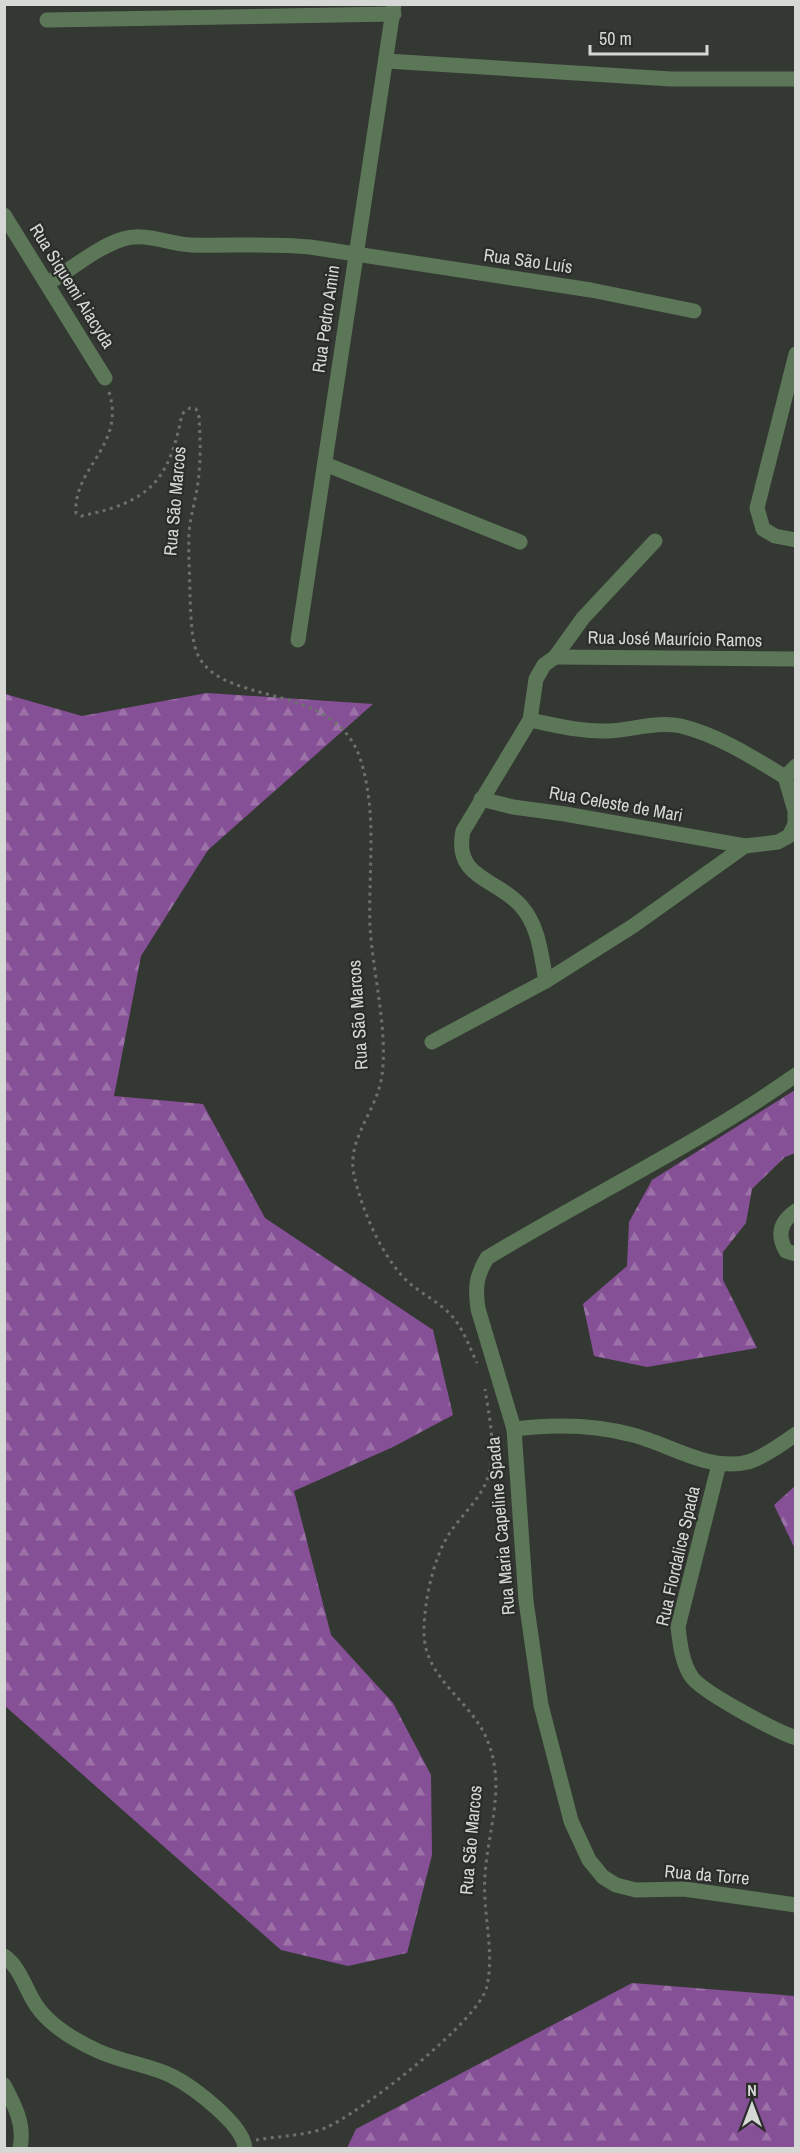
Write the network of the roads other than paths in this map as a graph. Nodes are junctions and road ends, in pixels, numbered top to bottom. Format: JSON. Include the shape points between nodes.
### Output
{"nodes":[{"id":1,"x":394,"y":9,"type":"edge"},
{"id":2,"x":47,"y":20,"type":"dead end"},
{"id":3,"x":387,"y":61,"type":"junction"},
{"id":4,"x":795,"y":79,"type":"edge"},
{"id":5,"x":4,"y":215,"type":"edge"},
{"id":6,"x":355,"y":255,"type":"junction"},
{"id":7,"x":48,"y":283,"type":"junction"},
{"id":8,"x":694,"y":311,"type":"dead end"},
{"id":9,"x":795,"y":354,"type":"edge"},
{"id":10,"x":105,"y":378,"type":"road end"},
{"id":11,"x":325,"y":464,"type":"junction"},
{"id":12,"x":795,"y":540,"type":"edge"},
{"id":13,"x":655,"y":541,"type":"dead end"},
{"id":14,"x":520,"y":542,"type":"dead end"},
{"id":15,"x":298,"y":640,"type":"dead end"},
{"id":16,"x":555,"y":657,"type":"junction"},
{"id":17,"x":795,"y":659,"type":"edge"},
{"id":18,"x":530,"y":720,"type":"junction"},
{"id":19,"x":790,"y":772,"type":"edge"},
{"id":20,"x":481,"y":799,"type":"junction"},
{"id":21,"x":746,"y":846,"type":"junction"},
{"id":22,"x":546,"y":981,"type":"junction"},
{"id":23,"x":432,"y":1042,"type":"dead end"},
{"id":24,"x":795,"y":1075,"type":"edge"},
{"id":25,"x":795,"y":1211,"type":"edge"},
{"id":26,"x":795,"y":1254,"type":"edge"},
{"id":27,"x":514,"y":1429,"type":"junction"},
{"id":28,"x":795,"y":1434,"type":"edge"},
{"id":29,"x":719,"y":1464,"type":"junction"},
{"id":30,"x":795,"y":1738,"type":"edge"},
{"id":31,"x":616,"y":1885,"type":"joint"},
{"id":32,"x":795,"y":1905,"type":"edge"},
{"id":33,"x":4,"y":1956,"type":"edge"},
{"id":34,"x":4,"y":2085,"type":"edge"},
{"id":35,"x":245,"y":2145,"type":"edge"},
{"id":36,"x":20,"y":2148,"type":"edge"}],
"edges":[{"from":1,"to":2,"type":"street"},
{"from":1,"to":3,"type":"street","name":"Rua Pedro Amin"},
{"from":3,"to":4,"type":"street","via":[[671,79]]},
{"from":3,"to":6,"type":"street","name":"Rua Pedro Amin"},
{"from":5,"to":7,"type":"street","name":"Rua Siquemi Aiacyda"},
{"from":6,"to":7,"type":"street","name":"Rua São Luís","via":[[281,244],[187,244],[125,238]]},
{"from":6,"to":8,"type":"street","name":"Rua São Luís","via":[[591,290]]},
{"from":6,"to":11,"type":"street","name":"Rua Pedro Amin"},
{"from":7,"to":10,"type":"street","name":"Rua Siquemi Aiacyda"},
{"from":9,"to":12,"type":"street","via":[[757,508],[763,529]]},
{"from":11,"to":14,"type":"street"},
{"from":11,"to":15,"type":"street","name":"Rua Pedro Amin"},
{"from":13,"to":16,"type":"street","via":[[583,618]]},
{"from":16,"to":17,"type":"street","name":"Rua José Maurício Ramos"},
{"from":16,"to":18,"type":"street","via":[[544,665],[536,679]]},
{"from":18,"to":19,"type":"street","via":[[584,731],[680,726]]},
{"from":18,"to":20,"type":"street"},
{"from":19,"to":21,"type":"street","via":[[795,824],[789,836],[778,842]]},
{"from":20,"to":21,"type":"street","name":"Rua Celeste de Mari"},
{"from":20,"to":22,"type":"street","via":[[463,831],[460,846],[466,863],[521,905],[533,923]]},
{"from":21,"to":22,"type":"street","via":[[633,926]]},
{"from":22,"to":23,"type":"street"},
{"from":24,"to":27,"type":"street","name":"Rua Maria Capeline Spada","via":[[755,1103],[487,1258],[476,1279],[475,1292]]},
{"from":25,"to":26,"type":"street","via":[[780,1228],[786,1251]]},
{"from":27,"to":29,"type":"street","via":[[546,1425],[594,1428],[633,1435]]},
{"from":27,"to":31,"type":"street","name":"Rua Maria Capeline Spada","via":[[526,1601],[541,1705],[571,1821],[589,1860]]},
{"from":28,"to":29,"type":"street","via":[[748,1462]]},
{"from":29,"to":30,"type":"street","name":"Rua Flordalice Spada","via":[[678,1627],[681,1651],[692,1678],[741,1711]]},
{"from":31,"to":32,"type":"street","name":"Rua da Torre","via":[[636,1890],[722,1893]]},
{"from":33,"to":35,"type":"street","via":[[13,1961],[37,2006],[64,2033],[98,2051],[172,2076],[223,2114]]},
{"from":34,"to":36,"type":"street","via":[[18,2112]]}]}
